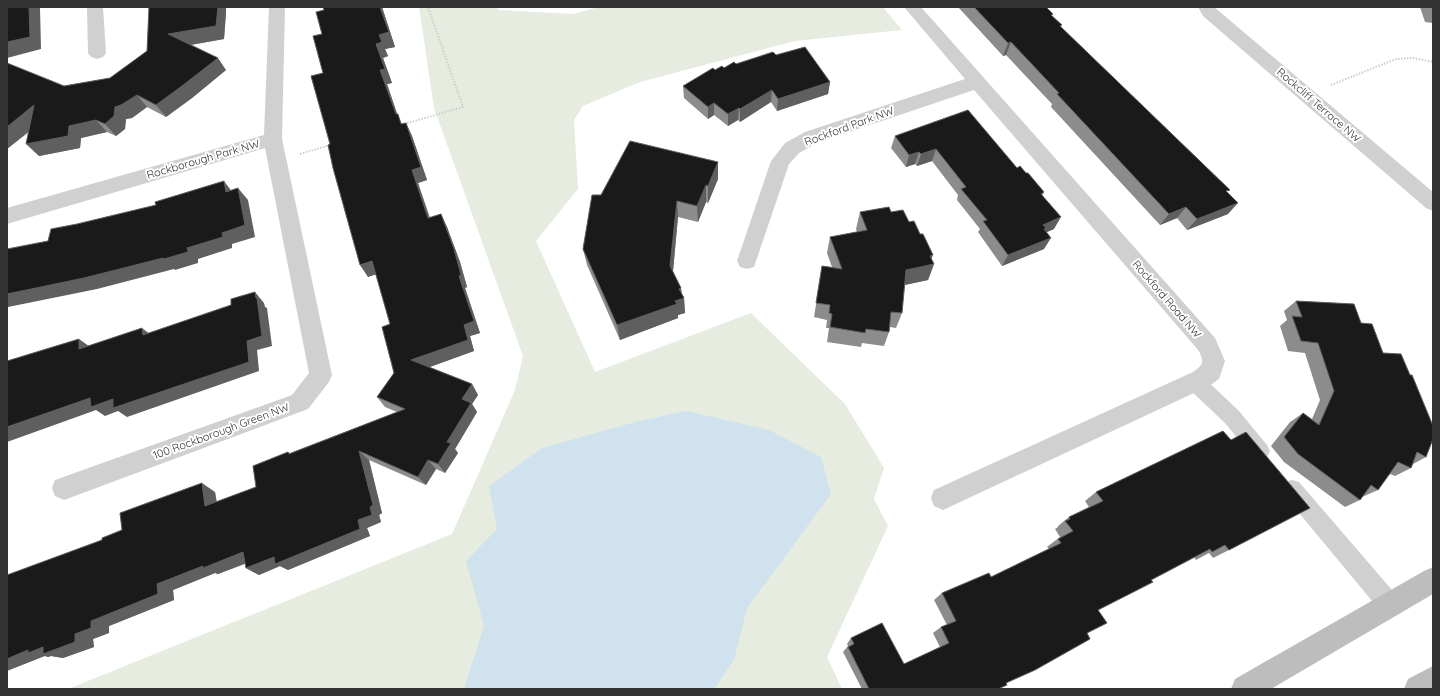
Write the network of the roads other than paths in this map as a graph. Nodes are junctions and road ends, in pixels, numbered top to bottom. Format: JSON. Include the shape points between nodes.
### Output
{"nodes":[{"id":1,"x":95,"y":7,"type":"edge"},
{"id":2,"x":277,"y":7,"type":"edge"},
{"id":3,"x":912,"y":7,"type":"edge"},
{"id":4,"x":1206,"y":7,"type":"edge"},
{"id":5,"x":97,"y":52,"type":"dead end"},
{"id":6,"x":977,"y":82,"type":"junction"},
{"id":7,"x":273,"y":139,"type":"junction"},
{"id":8,"x":1433,"y":204,"type":"edge"},
{"id":9,"x":7,"y":216,"type":"edge"},
{"id":10,"x":747,"y":261,"type":"dead end"},
{"id":11,"x":1195,"y":382,"type":"junction"},
{"id":12,"x":64,"y":488,"type":"dead end"},
{"id":13,"x":943,"y":498,"type":"dead end"},
{"id":14,"x":1433,"y":580,"type":"edge"},
{"id":15,"x":1390,"y":605,"type":"junction"},
{"id":16,"x":1433,"y":680,"type":"edge"},
{"id":17,"x":1245,"y":689,"type":"edge"},
{"id":18,"x":1418,"y":689,"type":"edge"}],
"edges":[{"from":1,"to":5,"type":"street"},
{"from":2,"to":7,"type":"street","name":"Rockborough Park NW"},
{"from":3,"to":6,"type":"street","name":"Rockford Road NW"},
{"from":4,"to":8,"type":"street","name":"Rockcliff Terrace NW"},
{"from":6,"to":10,"type":"street","name":"Rockford Park NW","via":[[812,137],[792,148],[780,161]]},
{"from":6,"to":11,"type":"street","name":"Rockford Road NW","via":[[1207,345],[1214,361],[1213,367],[1207,376]]},
{"from":7,"to":9,"type":"street","name":"Rockborough Park NW"},
{"from":7,"to":12,"type":"street","name":"100 Rockborough Green NW","via":[[321,375],[300,402]]},
{"from":11,"to":13,"type":"street","name":"Rockford Road NW"},
{"from":11,"to":15,"type":"lane","via":[[1232,417]]},
{"from":14,"to":15,"type":"main road"},
{"from":15,"to":17,"type":"main road"},
{"from":16,"to":18,"type":"main road"}]}
